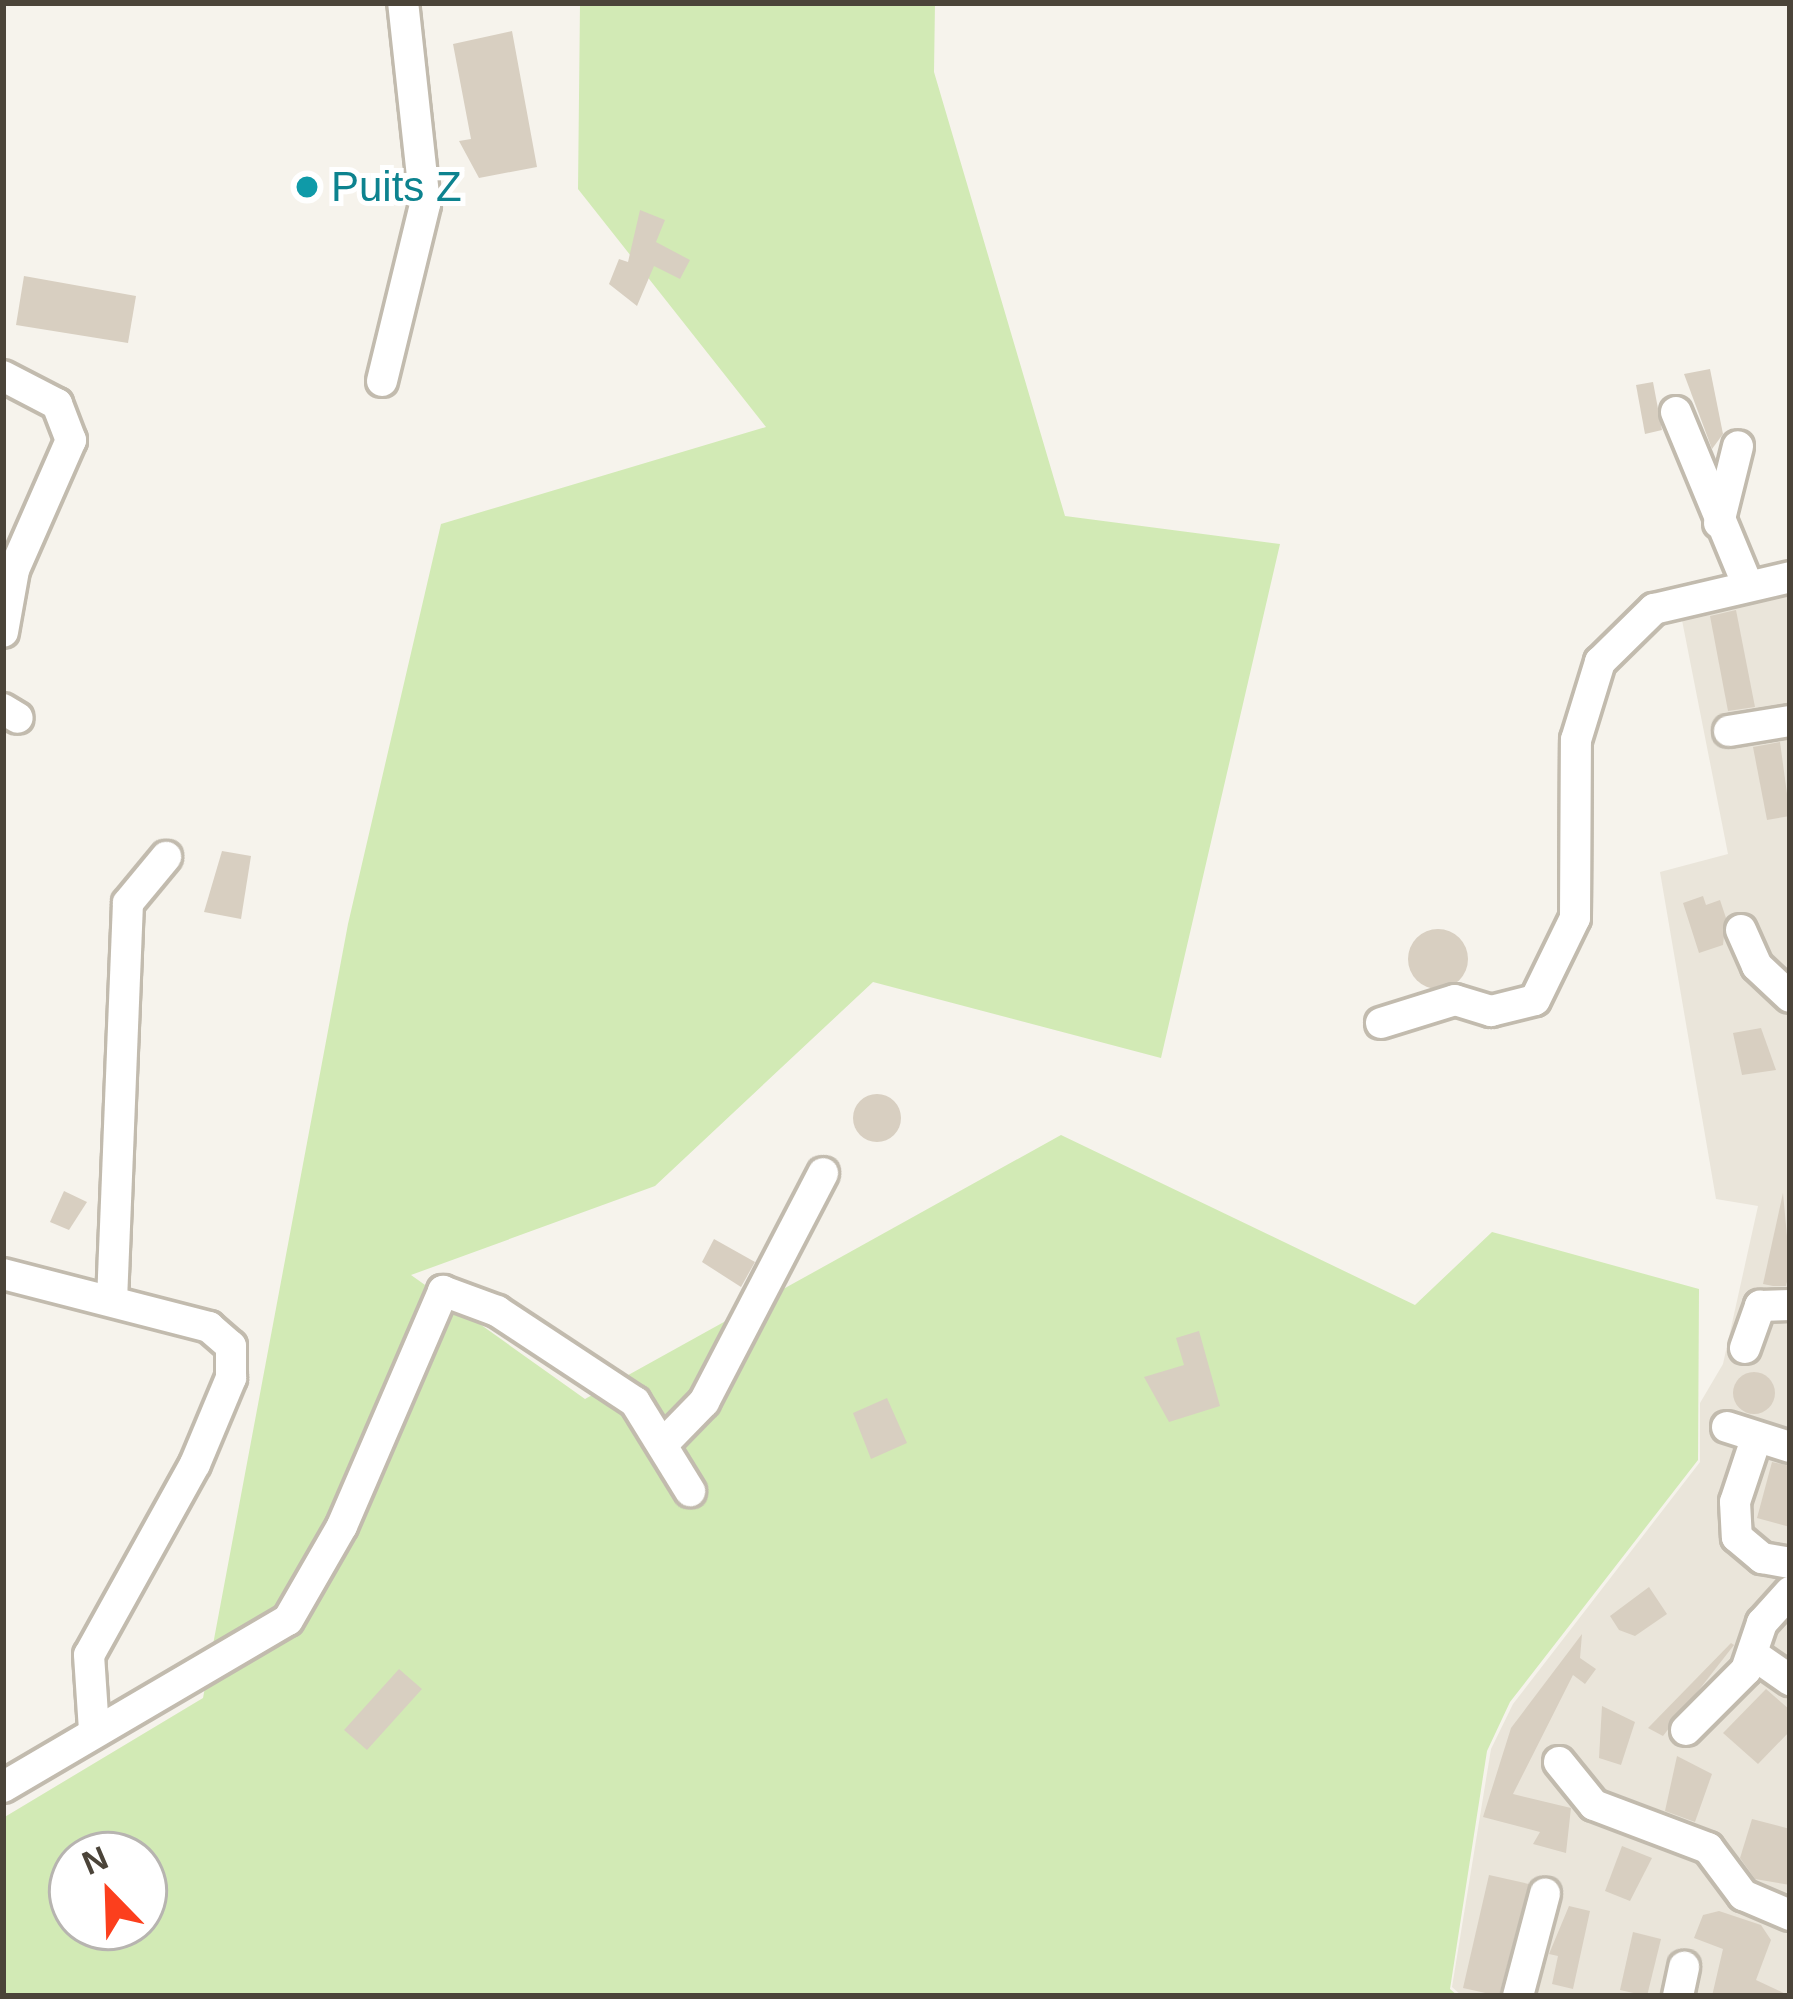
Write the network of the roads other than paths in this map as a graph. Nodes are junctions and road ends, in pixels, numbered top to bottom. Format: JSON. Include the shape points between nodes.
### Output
{"nodes":[{"id":1,"x":403,"y":3,"type":"edge"},
{"id":2,"x":3,"y":376,"type":"edge"},
{"id":3,"x":382,"y":381,"type":"dead end"},
{"id":4,"x":1676,"y":412,"type":"dead end"},
{"id":5,"x":1738,"y":446,"type":"dead end"},
{"id":6,"x":1719,"y":523,"type":"junction"},
{"id":7,"x":1790,"y":577,"type":"edge"},
{"id":8,"x":1747,"y":583,"type":"junction"},
{"id":9,"x":3,"y":632,"type":"edge"},
{"id":10,"x":1790,"y":721,"type":"edge"},
{"id":11,"x":1729,"y":731,"type":"dead end"},
{"id":12,"x":166,"y":857,"type":"dead end"},
{"id":13,"x":1742,"y":930,"type":"dead end"},
{"id":14,"x":1790,"y":997,"type":"edge"},
{"id":15,"x":1381,"y":1023,"type":"dead end"},
{"id":16,"x":823,"y":1174,"type":"dead end"},
{"id":17,"x":3,"y":1274,"type":"edge"},
{"id":18,"x":112,"y":1301,"type":"junction"},
{"id":19,"x":1790,"y":1305,"type":"edge"},
{"id":20,"x":1745,"y":1348,"type":"dead end"},
{"id":21,"x":663,"y":1444,"type":"junction"},
{"id":22,"x":1790,"y":1447,"type":"edge"},
{"id":23,"x":690,"y":1491,"type":"dead end"},
{"id":24,"x":1790,"y":1563,"type":"edge"},
{"id":25,"x":1790,"y":1592,"type":"edge"},
{"id":26,"x":1754,"y":1655,"type":"junction"},
{"id":27,"x":1790,"y":1680,"type":"edge"},
{"id":28,"x":94,"y":1730,"type":"junction"},
{"id":29,"x":1686,"y":1730,"type":"dead end"},
{"id":30,"x":1559,"y":1762,"type":"dead end"},
{"id":31,"x":3,"y":1787,"type":"edge"},
{"id":32,"x":1546,"y":1894,"type":"dead end"},
{"id":33,"x":1790,"y":1915,"type":"edge"},
{"id":34,"x":1518,"y":1996,"type":"edge"}],
"edges":[{"from":1,"to":3,"type":"street","via":[[424,204]]},
{"from":2,"to":9,"type":"street","via":[[57,404],[71,440],[14,570]]},
{"from":4,"to":6,"type":"street"},
{"from":5,"to":6,"type":"street"},
{"from":6,"to":8,"type":"street"},
{"from":7,"to":8,"type":"street"},
{"from":8,"to":15,"type":"street","via":[[1654,609],[1600,662],[1576,740],[1575,918],[1535,1000],[1491,1011],[1455,1000]]},
{"from":10,"to":11,"type":"street"},
{"from":12,"to":18,"type":"street","via":[[128,902]]},
{"from":13,"to":14,"type":"street","via":[[1757,966]]},
{"from":16,"to":21,"type":"street","via":[[704,1402]]},
{"from":17,"to":18,"type":"street"},
{"from":18,"to":28,"type":"street","via":[[209,1327],[231,1346],[231,1378],[195,1464],[88,1655]]},
{"from":19,"to":20,"type":"street","via":[[1760,1306]]},
{"from":21,"to":23,"type":"street"},
{"from":21,"to":28,"type":"street","via":[[635,1402],[497,1310],[443,1291],[342,1526],[288,1620]]},
{"from":22,"to":24,"type":"street","via":[[1741,1433],[1735,1502],[1737,1537],[1762,1558]]},
{"from":25,"to":26,"type":"street","via":[[1762,1622]]},
{"from":26,"to":27,"type":"street"},
{"from":26,"to":29,"type":"street"},
{"from":28,"to":31,"type":"street"},
{"from":30,"to":33,"type":"street","via":[[1594,1804],[1708,1848],[1742,1895]]},
{"from":32,"to":34,"type":"street"}]}
